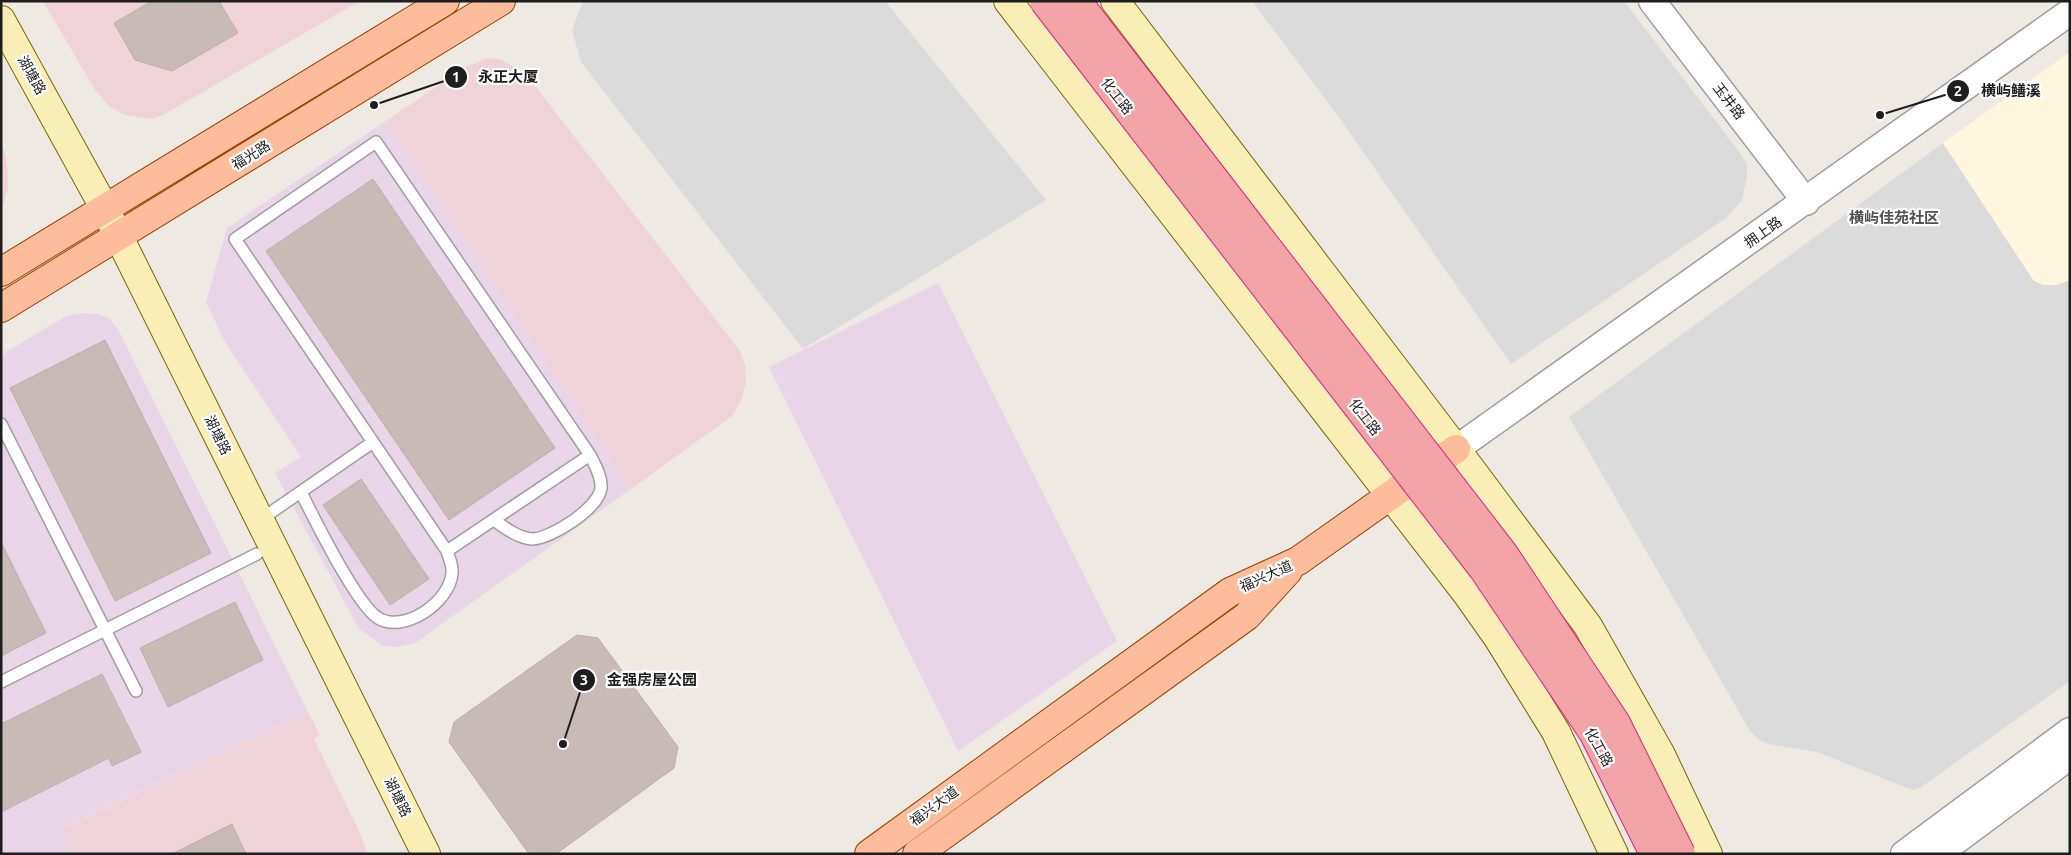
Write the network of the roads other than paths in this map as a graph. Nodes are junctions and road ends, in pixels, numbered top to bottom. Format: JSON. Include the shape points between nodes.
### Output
{"nodes":[{"id":1,"x":445,"y":1,"type":"edge"},
{"id":2,"x":501,"y":1,"type":"edge"},
{"id":3,"x":1008,"y":1,"type":"edge"},
{"id":4,"x":1044,"y":1,"type":"edge"},
{"id":5,"x":1077,"y":1,"type":"edge"},
{"id":6,"x":1115,"y":1,"type":"edge"},
{"id":7,"x":1652,"y":1,"type":"edge"},
{"id":8,"x":2070,"y":12,"type":"edge"},
{"id":9,"x":1,"y":20,"type":"edge"},
{"id":10,"x":1,"y":54,"type":"edge"},
{"id":11,"x":1806,"y":202,"type":"junction"},
{"id":12,"x":97,"y":214,"type":"junction"},
{"id":13,"x":111,"y":241,"type":"junction"},
{"id":14,"x":1,"y":272,"type":"edge"},
{"id":15,"x":1,"y":308,"type":"edge"},
{"id":16,"x":1,"y":424,"type":"edge"},
{"id":17,"x":373,"y":442,"type":"junction"},
{"id":18,"x":1456,"y":449,"type":"junction"},
{"id":19,"x":590,"y":455,"type":"junction"},
{"id":20,"x":301,"y":492,"type":"junction"},
{"id":21,"x":1391,"y":496,"type":"junction"},
{"id":22,"x":260,"y":520,"type":"junction"},
{"id":23,"x":494,"y":520,"type":"junction"},
{"id":24,"x":447,"y":552,"type":"junction"},
{"id":25,"x":257,"y":554,"type":"junction"},
{"id":26,"x":1298,"y":561,"type":"junction"},
{"id":27,"x":105,"y":630,"type":"junction"},
{"id":28,"x":1,"y":682,"type":"edge"},
{"id":29,"x":136,"y":692,"type":"dead end"},
{"id":30,"x":2070,"y":731,"type":"edge"},
{"id":31,"x":2070,"y":756,"type":"edge"},
{"id":32,"x":406,"y":854,"type":"edge"},
{"id":33,"x":426,"y":854,"type":"edge"},
{"id":34,"x":869,"y":854,"type":"edge"},
{"id":35,"x":918,"y":854,"type":"edge"},
{"id":36,"x":1614,"y":854,"type":"edge"},
{"id":37,"x":1654,"y":854,"type":"edge"},
{"id":38,"x":1681,"y":854,"type":"edge"},
{"id":39,"x":1708,"y":854,"type":"edge"},
{"id":40,"x":1904,"y":854,"type":"edge"},
{"id":41,"x":1938,"y":854,"type":"edge"}],
"edges":[{"from":1,"to":12,"type":"main road"},
{"from":2,"to":13,"type":"main road","name":"福光路"},
{"from":3,"to":21,"type":"main road"},
{"from":4,"to":37,"type":"highway","name":"化工路","bridge":true,"via":[[1482,569],[1594,734]]},
{"from":5,"to":38,"type":"highway","name":"化工路","bridge":true,"via":[[1504,554],[1616,723]]},
{"from":6,"to":18,"type":"main road"},
{"from":7,"to":11,"type":"street","name":"玉井路"},
{"from":8,"to":11,"type":"street","name":"拥上路"},
{"from":9,"to":12,"type":"main road","name":"湖塘路"},
{"from":10,"to":12,"type":"main road","name":"湖塘路"},
{"from":11,"to":18,"type":"street","name":"拥上路"},
{"from":12,"to":13,"type":"main road","name":"湖塘路"},
{"from":12,"to":14,"type":"main road"},
{"from":13,"to":15,"type":"main road","name":"福光路"},
{"from":13,"to":22,"type":"main road","name":"湖塘路"},
{"from":13,"to":25,"type":"main road","name":"湖塘路"},
{"from":16,"to":27,"type":"lane"},
{"from":17,"to":19,"type":"lane","via":[[235,239],[376,142]]},
{"from":17,"to":20,"type":"lane"},
{"from":17,"to":24,"type":"lane"},
{"from":18,"to":21,"type":"main road"},
{"from":18,"to":39,"type":"main road","via":[[1588,626],[1661,755]]},
{"from":19,"to":23,"type":"lane"},
{"from":19,"to":23,"type":"lane","via":[[600,478],[601,489],[597,499],[555,532],[532,539],[520,536]]},
{"from":20,"to":22,"type":"lane"},
{"from":20,"to":24,"type":"lane","via":[[320,531],[365,605],[388,623],[407,621],[444,593],[452,572]]},
{"from":21,"to":26,"type":"main road"},
{"from":21,"to":36,"type":"main road","via":[[1451,572],[1516,666],[1556,732]]},
{"from":22,"to":33,"type":"main road","name":"湖塘路"},
{"from":23,"to":24,"type":"lane"},
{"from":25,"to":27,"type":"lane"},
{"from":25,"to":32,"type":"main road","name":"湖塘路"},
{"from":26,"to":34,"type":"main road","name":"福兴大道","via":[[1230,592]]},
{"from":26,"to":35,"type":"main road","name":"福兴大道","via":[[1247,616]]},
{"from":27,"to":28,"type":"lane"},
{"from":27,"to":29,"type":"lane"},
{"from":30,"to":40,"type":"street"},
{"from":31,"to":41,"type":"street"}]}
